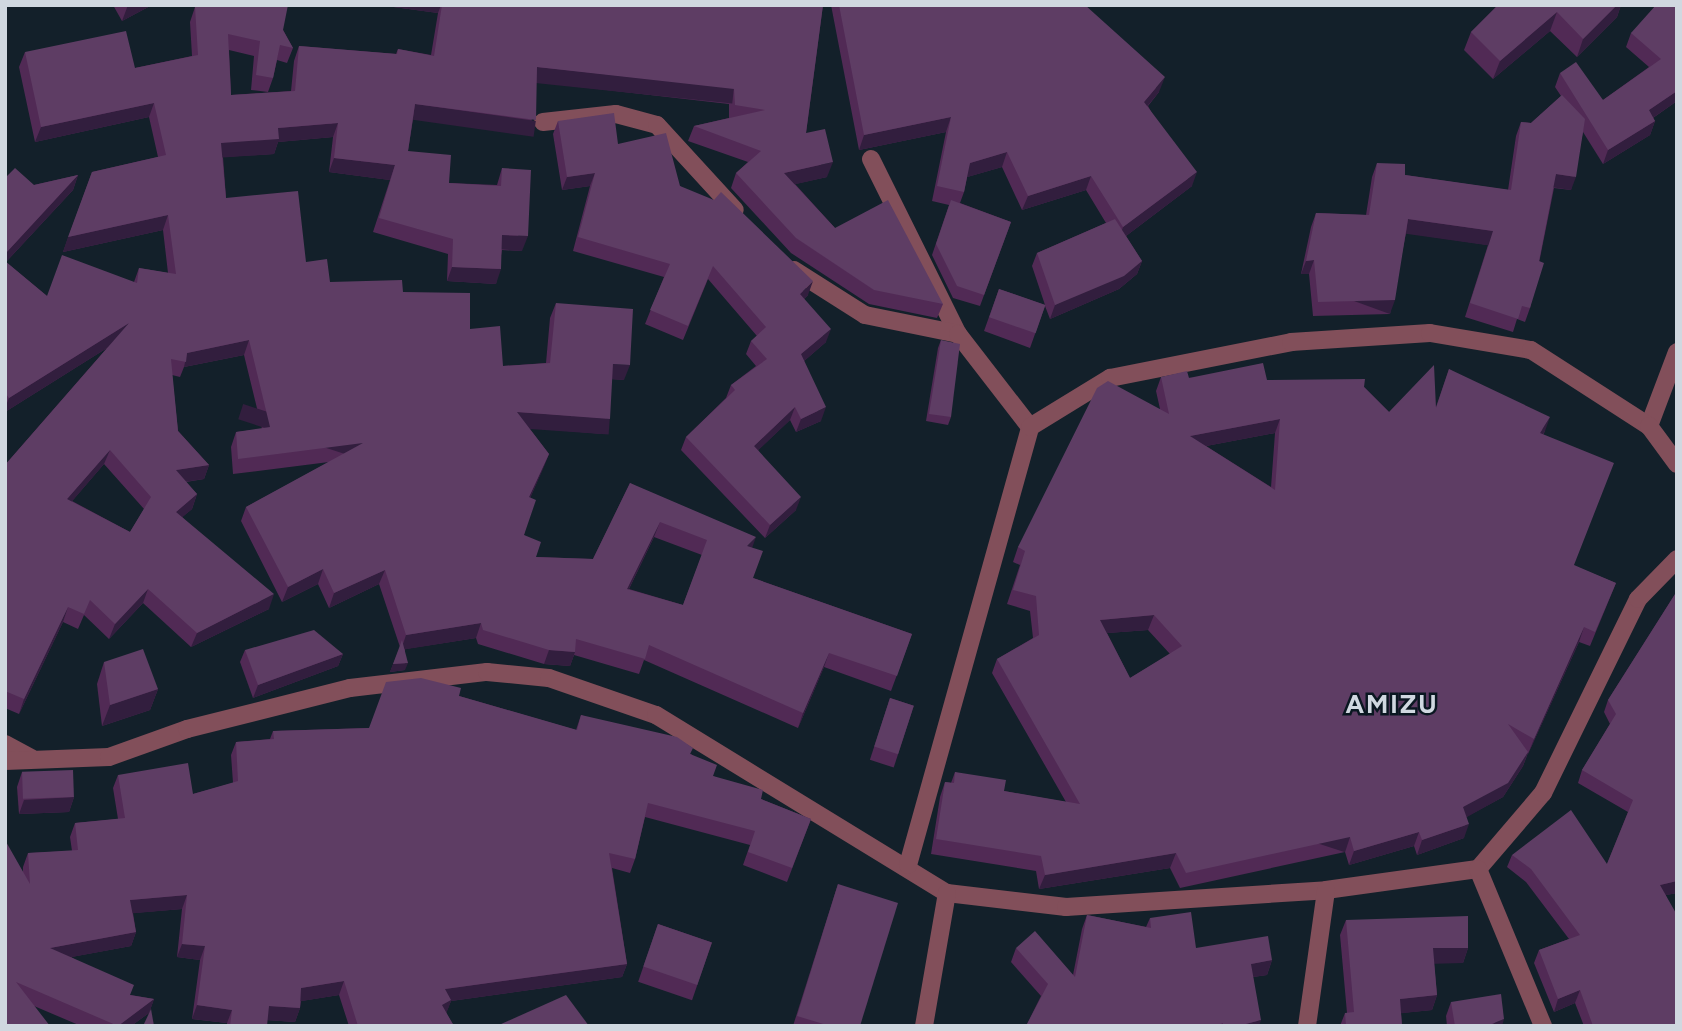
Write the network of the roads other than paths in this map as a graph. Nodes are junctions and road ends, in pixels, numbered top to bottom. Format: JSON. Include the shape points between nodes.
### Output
{"nodes":[{"id":1,"x":543,"y":122,"type":"dead end"},
{"id":2,"x":871,"y":159,"type":"dead end"},
{"id":3,"x":747,"y":222,"type":"edge"},
{"id":4,"x":774,"y":251,"type":"edge"},
{"id":5,"x":958,"y":334,"type":"junction"},
{"id":6,"x":1677,"y":352,"type":"edge"},
{"id":7,"x":1649,"y":426,"type":"junction"},
{"id":8,"x":1030,"y":427,"type":"junction"},
{"id":9,"x":1677,"y":464,"type":"edge"},
{"id":10,"x":1677,"y":559,"type":"edge"},
{"id":11,"x":5,"y":744,"type":"edge"},
{"id":12,"x":31,"y":758,"type":"junction"},
{"id":13,"x":5,"y":761,"type":"edge"},
{"id":14,"x":908,"y":865,"type":"junction"},
{"id":15,"x":1478,"y":869,"type":"junction"},
{"id":16,"x":1326,"y":891,"type":"junction"},
{"id":17,"x":947,"y":893,"type":"junction"},
{"id":18,"x":924,"y":1026,"type":"edge"},
{"id":19,"x":1307,"y":1026,"type":"edge"},
{"id":20,"x":1543,"y":1026,"type":"edge"}],
"edges":[{"from":1,"to":3,"type":"street","via":[[616,114],[657,125]]},
{"from":2,"to":5,"type":"street"},
{"from":4,"to":5,"type":"street","via":[[820,290],[865,316]]},
{"from":5,"to":8,"type":"street"},
{"from":6,"to":7,"type":"street"},
{"from":7,"to":8,"type":"street","via":[[1531,350],[1430,333],[1291,342],[1110,378]]},
{"from":7,"to":9,"type":"street"},
{"from":8,"to":14,"type":"street"},
{"from":10,"to":15,"type":"street","via":[[1638,599],[1544,793]]},
{"from":11,"to":12,"type":"street"},
{"from":12,"to":13,"type":"street"},
{"from":12,"to":14,"type":"street","via":[[109,757],[187,729],[350,688],[487,672],[549,678],[656,715]]},
{"from":14,"to":17,"type":"street"},
{"from":15,"to":16,"type":"street"},
{"from":15,"to":20,"type":"street"},
{"from":16,"to":17,"type":"street","via":[[1066,907]]},
{"from":16,"to":19,"type":"street"},
{"from":17,"to":18,"type":"street"}]}
